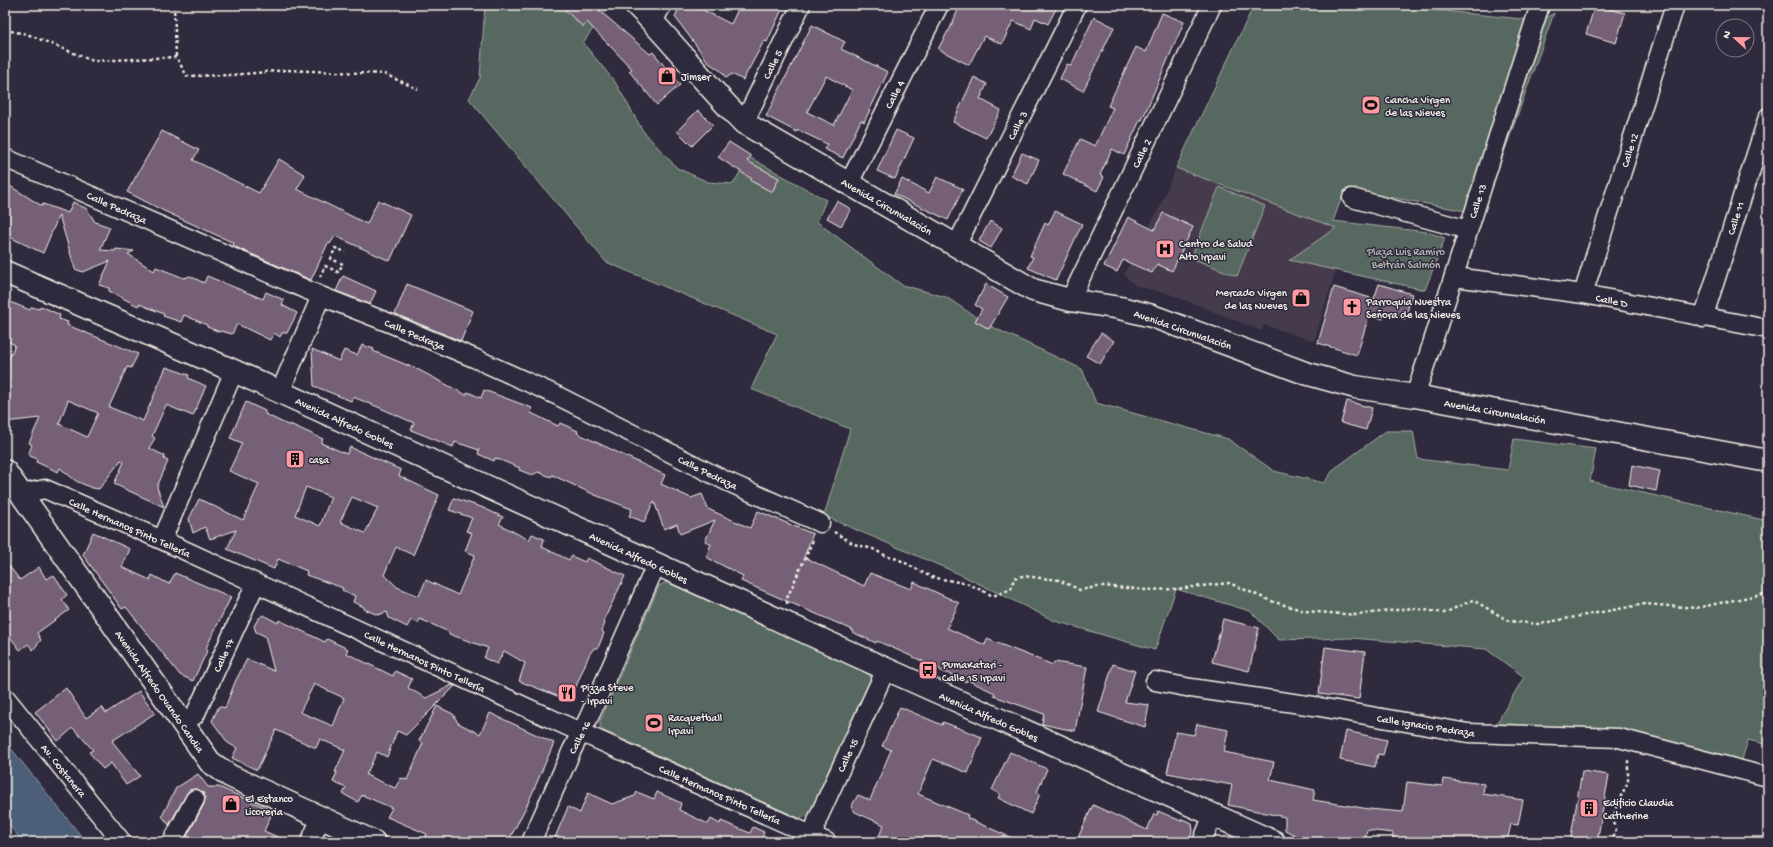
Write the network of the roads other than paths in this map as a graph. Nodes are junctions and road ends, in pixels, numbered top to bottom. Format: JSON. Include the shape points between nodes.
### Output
{"nodes":[{"id":1,"x":636,"y":5,"type":"edge"},
{"id":2,"x":801,"y":5,"type":"edge"},
{"id":3,"x":939,"y":5,"type":"edge"},
{"id":4,"x":1077,"y":5,"type":"edge"},
{"id":5,"x":1212,"y":5,"type":"edge"},
{"id":6,"x":1540,"y":5,"type":"edge"},
{"id":7,"x":1675,"y":5,"type":"edge"},
{"id":8,"x":658,"y":14,"type":"edge"},
{"id":9,"x":1768,"y":118,"type":"edge"},
{"id":10,"x":744,"y":123,"type":"junction"},
{"id":11,"x":5,"y":158,"type":"edge"},
{"id":12,"x":849,"y":183,"type":"junction"},
{"id":13,"x":1352,"y":198,"type":"dead end"},
{"id":14,"x":1468,"y":230,"type":"junction"},
{"id":15,"x":956,"y":246,"type":"junction"},
{"id":16,"x":5,"y":272,"type":"edge"},
{"id":17,"x":1455,"y":276,"type":"junction"},
{"id":18,"x":1583,"y":294,"type":"junction"},
{"id":19,"x":321,"y":296,"type":"junction"},
{"id":20,"x":1070,"y":300,"type":"junction"},
{"id":21,"x":1703,"y":318,"type":"junction"},
{"id":22,"x":1768,"y":329,"type":"edge"},
{"id":23,"x":234,"y":371,"type":"junction"},
{"id":24,"x":280,"y":392,"type":"junction"},
{"id":25,"x":1415,"y":396,"type":"junction"},
{"id":26,"x":1768,"y":461,"type":"edge"},
{"id":27,"x":5,"y":471,"type":"edge"},
{"id":28,"x":21,"y":494,"type":"junction"},
{"id":29,"x":818,"y":528,"type":"road end"},
{"id":30,"x":162,"y":540,"type":"junction"},
{"id":31,"x":656,"y":565,"type":"junction"},
{"id":32,"x":256,"y":583,"type":"junction"},
{"id":33,"x":886,"y":669,"type":"junction"},
{"id":34,"x":1154,"y":680,"type":"dead end"},
{"id":35,"x":5,"y":697,"type":"edge"},
{"id":36,"x":184,"y":723,"type":"junction"},
{"id":37,"x":580,"y":732,"type":"junction"},
{"id":38,"x":1768,"y":777,"type":"edge"},
{"id":39,"x":195,"y":799,"type":"dead end"},
{"id":40,"x":1213,"y":815,"type":"junction"},
{"id":41,"x":321,"y":818,"type":"junction"},
{"id":42,"x":816,"y":840,"type":"edge"},
{"id":43,"x":122,"y":842,"type":"edge"},
{"id":44,"x":172,"y":842,"type":"edge"},
{"id":45,"x":310,"y":842,"type":"edge"},
{"id":46,"x":374,"y":842,"type":"edge"},
{"id":47,"x":531,"y":842,"type":"edge"},
{"id":48,"x":1202,"y":842,"type":"edge"},
{"id":49,"x":1274,"y":842,"type":"edge"}],
"edges":[{"from":1,"to":8,"type":"main road","name":"Avenida Circunvalación"},
{"from":2,"to":10,"type":"street","name":"Calle 5"},
{"from":3,"to":12,"type":"street","name":"Calle 4"},
{"from":4,"to":15,"type":"street","name":"Calle 3"},
{"from":5,"to":20,"type":"street","name":"Calle 2"},
{"from":6,"to":14,"type":"street","name":"Calle 13"},
{"from":7,"to":18,"type":"street","name":"Calle 12"},
{"from":8,"to":10,"type":"main road","name":"Avenida Circunvalación","via":[[718,98]]},
{"from":9,"to":21,"type":"street","name":"Calle 11"},
{"from":10,"to":12,"type":"main road","name":"Avenida Circunvalación"},
{"from":11,"to":19,"type":"street","name":"Calle Pedraza"},
{"from":12,"to":15,"type":"main road","name":"Avenida Circunvalación"},
{"from":13,"to":14,"type":"street"},
{"from":14,"to":17,"type":"street","name":"Calle 13"},
{"from":15,"to":20,"type":"main road","name":"Avenida Circunvalación","via":[[1033,290]]},
{"from":16,"to":23,"type":"main road","name":"Avenida Alfredo Gobles"},
{"from":17,"to":18,"type":"street","name":"Calle D"},
{"from":17,"to":25,"type":"street","name":"Calle 13"},
{"from":18,"to":21,"type":"street","name":"Calle D"},
{"from":19,"to":24,"type":"street"},
{"from":19,"to":29,"type":"street","name":"Calle Pedraza","via":[[399,326],[542,389]]},
{"from":20,"to":25,"type":"main road","name":"Avenida Circunvalación","via":[[1152,316],[1305,373],[1355,387]]},
{"from":21,"to":22,"type":"street","name":"Calle D"},
{"from":23,"to":24,"type":"main road","name":"Avenida Alfredo Gobles"},
{"from":23,"to":30,"type":"street"},
{"from":24,"to":31,"type":"main road","name":"Avenida Alfredo Gobles"},
{"from":25,"to":26,"type":"main road","name":"Avenida Circunvalación"},
{"from":27,"to":28,"type":"main road","name":"Avenida Alfredo Ovando Candia"},
{"from":28,"to":30,"type":"street","name":"Calle Hermanos Pinto Tellería","via":[[45,489]]},
{"from":28,"to":36,"type":"main road","name":"Avenida Alfredo Ovando Candia"},
{"from":30,"to":32,"type":"street","name":"Calle Hermanos Pinto Tellería"},
{"from":31,"to":33,"type":"main road","name":"Avenida Alfredo Gobles"},
{"from":31,"to":37,"type":"street","name":"Calle 16"},
{"from":32,"to":36,"type":"street","name":"Calle 17","via":[[195,715]]},
{"from":32,"to":37,"type":"street","name":"Calle Hermanos Pinto Tellería"},
{"from":33,"to":40,"type":"main road","name":"Avenida Alfredo Gobles"},
{"from":33,"to":42,"type":"street","name":"Calle 15","via":[[818,818]]},
{"from":34,"to":38,"type":"street","name":"Calle Ignacio Pedraza","via":[[1468,733],[1620,738]]},
{"from":35,"to":43,"type":"street","name":"Av. Costanera"},
{"from":36,"to":41,"type":"main road","name":"Avenida Alfredo Ovando Candia","via":[[204,754],[217,768]]},
{"from":37,"to":42,"type":"street","name":"Calle Hermanos Pinto Tellería"},
{"from":37,"to":47,"type":"street","name":"Calle 16"},
{"from":39,"to":44,"type":"street"},
{"from":40,"to":48,"type":"street"},
{"from":40,"to":49,"type":"main road","name":"Avenida Alfredo Gobles"},
{"from":41,"to":45,"type":"street"},
{"from":41,"to":46,"type":"main road","name":"Avenida Alfredo Ovando Candia"}]}
